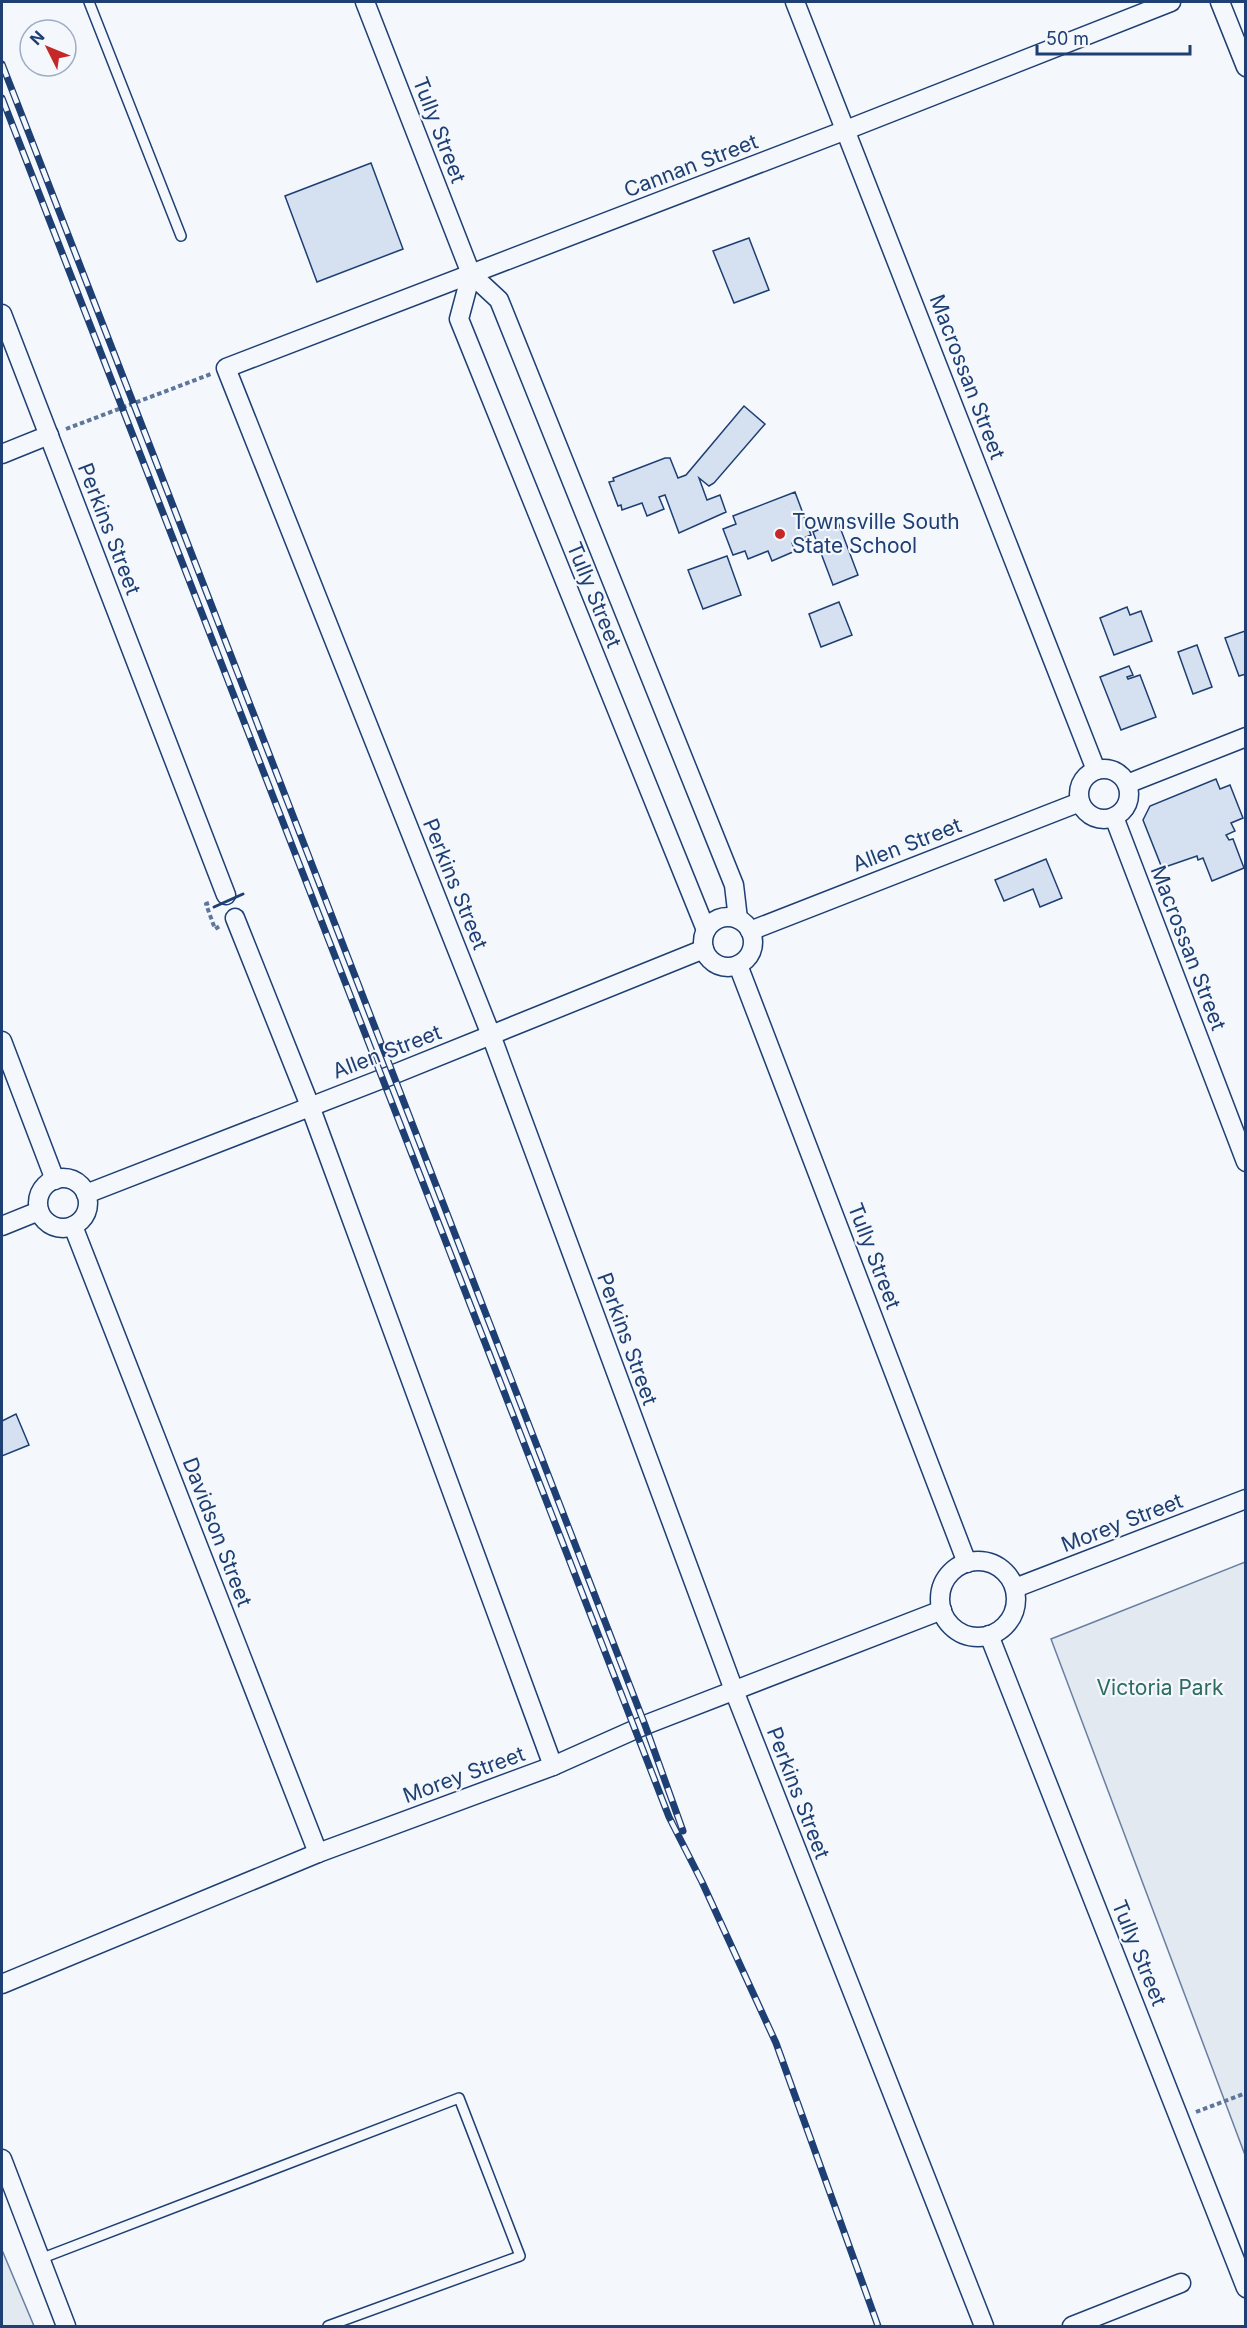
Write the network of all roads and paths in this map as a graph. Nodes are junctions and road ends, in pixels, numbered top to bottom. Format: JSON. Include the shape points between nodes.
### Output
{"nodes":[{"id":1,"x":89,"y":2,"type":"edge"},
{"id":2,"x":365,"y":2,"type":"edge"},
{"id":3,"x":795,"y":2,"type":"edge"},
{"id":4,"x":1171,"y":2,"type":"edge"},
{"id":5,"x":1220,"y":2,"type":"edge"},
{"id":6,"x":1245,"y":67,"type":"edge"},
{"id":7,"x":846,"y":130,"type":"junction"},
{"id":8,"x":181,"y":237,"type":"dead end"},
{"id":9,"x":471,"y":274,"type":"junction"},
{"id":10,"x":2,"y":314,"type":"edge"},
{"id":11,"x":226,"y":368,"type":"junction"},
{"id":12,"x":49,"y":435,"type":"junction"},
{"id":13,"x":2,"y":454,"type":"edge"},
{"id":14,"x":1245,"y":737,"type":"edge"},
{"id":15,"x":1096,"y":770,"type":"junction"},
{"id":16,"x":1127,"y":784,"type":"junction"},
{"id":17,"x":1080,"y":802,"type":"junction"},
{"id":18,"x":1114,"y":817,"type":"junction"},
{"id":19,"x":226,"y":895,"type":"dead end"},
{"id":20,"x":235,"y":918,"type":"dead end"},
{"id":21,"x":744,"y":925,"type":"junction"},
{"id":22,"x":706,"y":930,"type":"junction"},
{"id":23,"x":704,"y":949,"type":"junction"},
{"id":24,"x":738,"y":965,"type":"junction"},
{"id":25,"x":490,"y":1035,"type":"junction"},
{"id":26,"x":2,"y":1041,"type":"edge"},
{"id":27,"x":310,"y":1106,"type":"junction"},
{"id":28,"x":1245,"y":1162,"type":"edge"},
{"id":29,"x":56,"y":1180,"type":"junction"},
{"id":30,"x":86,"y":1194,"type":"junction"},
{"id":31,"x":39,"y":1211,"type":"junction"},
{"id":32,"x":2,"y":1226,"type":"edge"},
{"id":33,"x":73,"y":1226,"type":"junction"},
{"id":34,"x":1245,"y":1499,"type":"edge"},
{"id":35,"x":967,"y":1563,"type":"junction"},
{"id":36,"x":1015,"y":1588,"type":"junction"},
{"id":37,"x":942,"y":1610,"type":"junction"},
{"id":38,"x":989,"y":1635,"type":"junction"},
{"id":39,"x":735,"y":1693,"type":"junction"},
{"id":40,"x":553,"y":1766,"type":"junction"},
{"id":41,"x":318,"y":1853,"type":"junction"},
{"id":42,"x":2,"y":1984,"type":"edge"},
{"id":43,"x":1245,"y":2093,"type":"edge"},
{"id":44,"x":1180,"y":2118,"type":"junction"},
{"id":45,"x":2,"y":2159,"type":"edge"},
{"id":46,"x":40,"y":2259,"type":"junction"},
{"id":47,"x":1181,"y":2283,"type":"dead end"},
{"id":48,"x":1245,"y":2288,"type":"edge"},
{"id":49,"x":66,"y":2326,"type":"edge"},
{"id":50,"x":327,"y":2326,"type":"edge"},
{"id":51,"x":984,"y":2326,"type":"edge"},
{"id":52,"x":1072,"y":2326,"type":"edge"}],
"edges":[{"from":1,"to":8,"type":"lane"},
{"from":2,"to":9,"type":"street","name":"Tully Street"},
{"from":3,"to":7,"type":"street","name":"Macrossan Street"},
{"from":4,"to":7,"type":"street","name":"Cannan Street"},
{"from":5,"to":6,"type":"street"},
{"from":7,"to":9,"type":"street","name":"Cannan Street"},
{"from":7,"to":15,"type":"street","name":"Macrossan Street"},
{"from":9,"to":11,"type":"street","name":"Cannan Street"},
{"from":9,"to":21,"type":"street","name":"Tully Street","via":[[499,300],[734,885]]},
{"from":9,"to":22,"type":"street","name":"Tully Street","via":[[459,319]]},
{"from":10,"to":12,"type":"street","name":"Perkins Street"},
{"from":11,"to":12,"type":"path"},
{"from":11,"to":25,"type":"street","name":"Perkins Street"},
{"from":12,"to":13,"type":"street"},
{"from":12,"to":19,"type":"street","name":"Perkins Street"},
{"from":14,"to":16,"type":"street"},
{"from":15,"to":16,"type":"street","via":[[1114,771]]},
{"from":15,"to":17,"type":"street","via":[[1082,782]]},
{"from":16,"to":18,"type":"street","via":[[1128,802]]},
{"from":17,"to":18,"type":"street","via":[[1094,817]]},
{"from":17,"to":21,"type":"street","name":"Allen Street"},
{"from":18,"to":28,"type":"street","name":"Macrossan Street"},
{"from":20,"to":27,"type":"street"},
{"from":21,"to":22,"type":"street","via":[[720,918]]},
{"from":21,"to":24,"type":"street","via":[[753,944]]},
{"from":22,"to":23,"type":"street"},
{"from":23,"to":24,"type":"street","via":[[717,965]]},
{"from":23,"to":25,"type":"street","name":"Allen Street"},
{"from":24,"to":35,"type":"street","name":"Tully Street"},
{"from":25,"to":27,"type":"street","name":"Allen Street"},
{"from":25,"to":39,"type":"street","name":"Perkins Street"},
{"from":26,"to":29,"type":"street"},
{"from":27,"to":30,"type":"street","name":"Allen Street"},
{"from":27,"to":40,"type":"street"},
{"from":29,"to":30,"type":"street","via":[[73,1180]]},
{"from":29,"to":31,"type":"street","via":[[41,1191]]},
{"from":30,"to":33,"type":"street","via":[[87,1212]]},
{"from":31,"to":32,"type":"street"},
{"from":31,"to":33,"type":"street","via":[[52,1226]]},
{"from":33,"to":41,"type":"street","name":"Davidson Street"},
{"from":34,"to":36,"type":"street","name":"Morey Street"},
{"from":35,"to":36,"type":"street","via":[[991,1563],[1009,1577]]},
{"from":35,"to":37,"type":"street","via":[[957,1568],[943,1586]]},
{"from":36,"to":38,"type":"street","via":[[1016,1600],[1009,1622]]},
{"from":37,"to":38,"type":"street","via":[[956,1629],[977,1637]]},
{"from":37,"to":39,"type":"street","name":"Morey Street"},
{"from":38,"to":44,"type":"street","name":"Tully Street"},
{"from":39,"to":40,"type":"street","name":"Morey Street","via":[[645,1725]]},
{"from":39,"to":51,"type":"street","name":"Perkins Street"},
{"from":40,"to":41,"type":"street","name":"Morey Street"},
{"from":41,"to":42,"type":"street","name":"Morey Street"},
{"from":43,"to":44,"type":"path"},
{"from":44,"to":48,"type":"street","name":"Tully Street"},
{"from":45,"to":46,"type":"street"},
{"from":46,"to":49,"type":"street"},
{"from":46,"to":50,"type":"lane","via":[[459,2098],[520,2256]]},
{"from":47,"to":52,"type":"street"}]}
